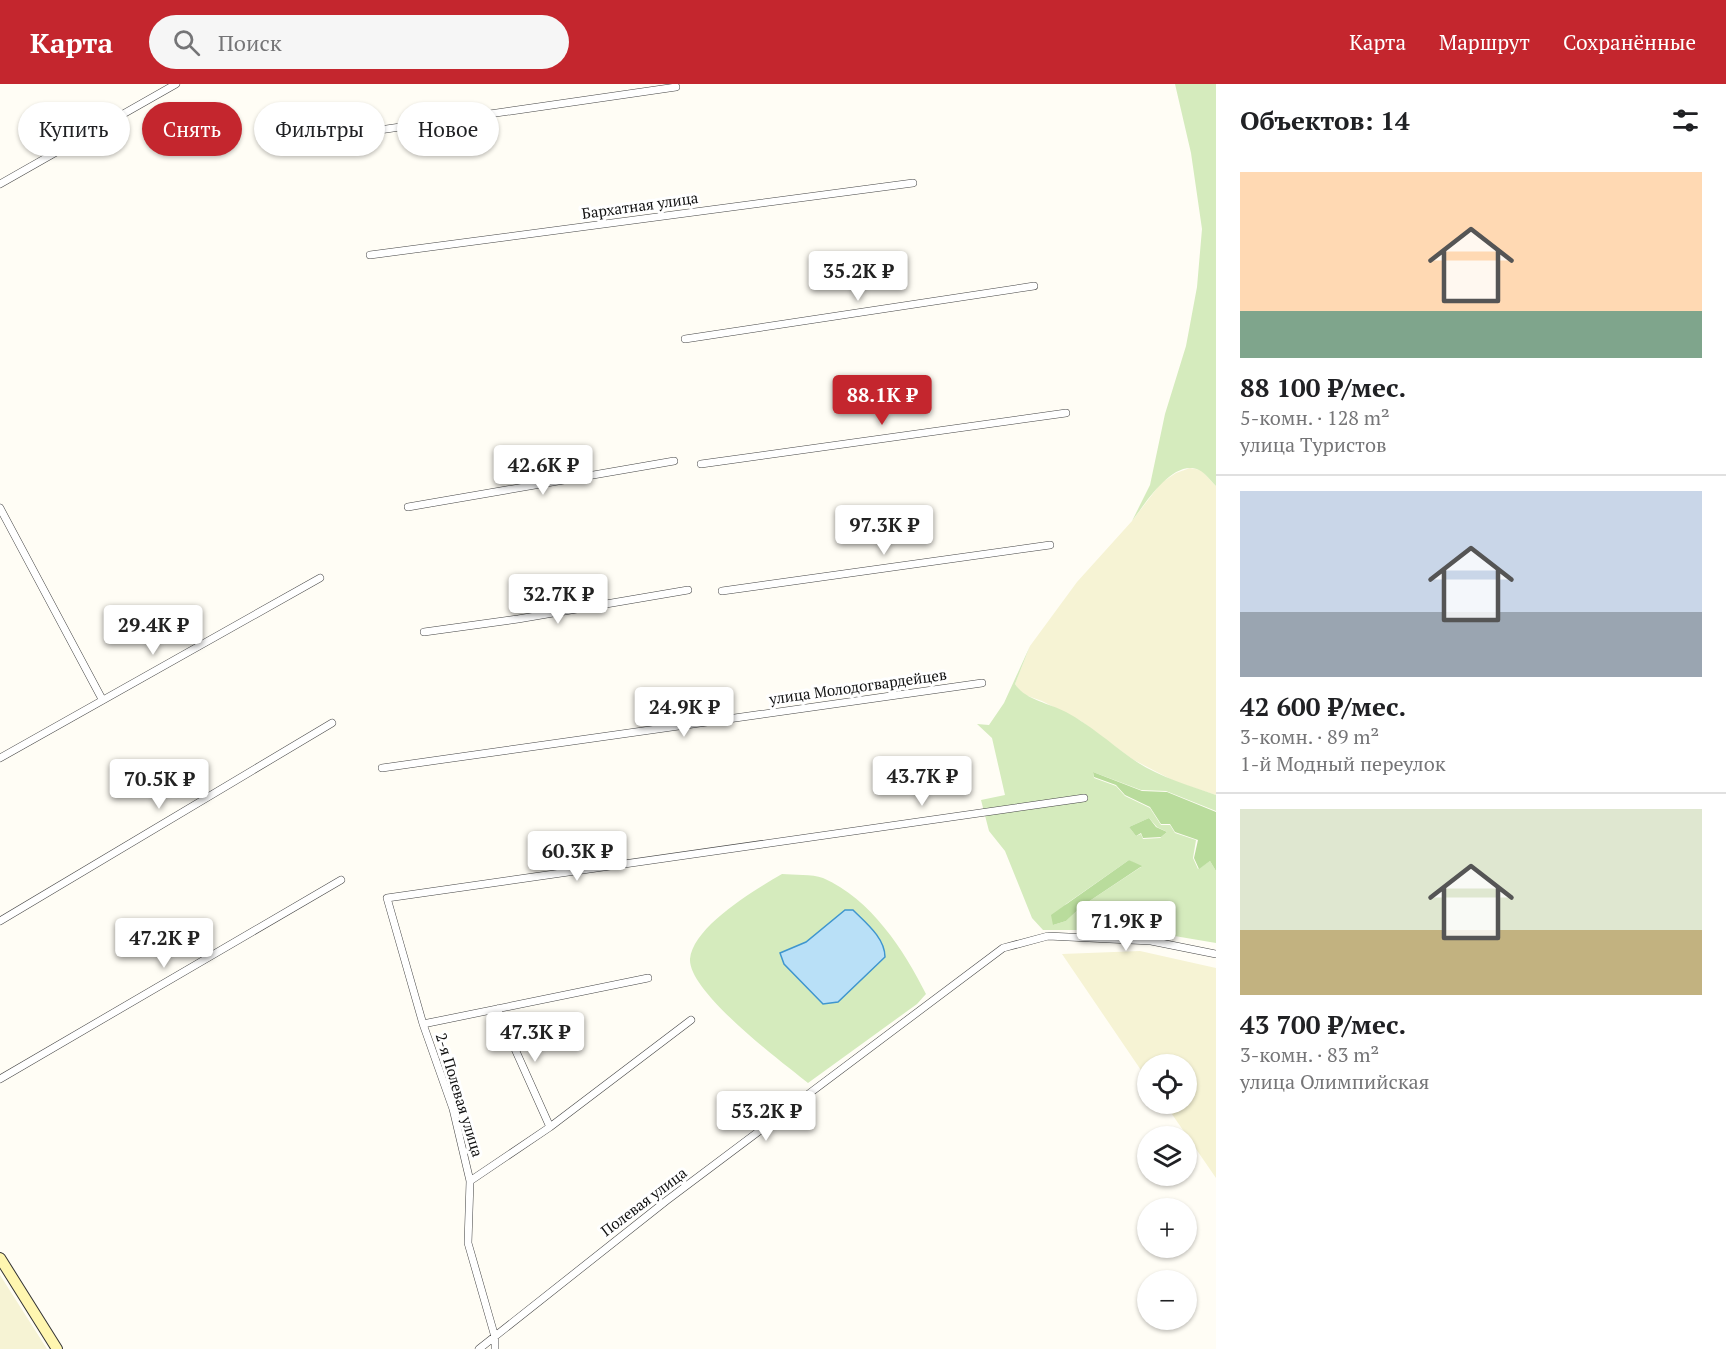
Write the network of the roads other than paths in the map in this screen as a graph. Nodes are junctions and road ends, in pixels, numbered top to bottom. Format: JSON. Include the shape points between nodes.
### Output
{"nodes":[{"id":1,"x":176,"y":84,"type":"edge"},
{"id":2,"x":676,"y":87,"type":"dead end"},
{"id":3,"x":385,"y":129,"type":"edge"},
{"id":4,"x":913,"y":183,"type":"dead end"},
{"id":5,"x":0,"y":184,"type":"edge"},
{"id":6,"x":370,"y":255,"type":"dead end"},
{"id":7,"x":1034,"y":286,"type":"dead end"},
{"id":8,"x":685,"y":339,"type":"dead end"},
{"id":9,"x":1066,"y":413,"type":"dead end"},
{"id":10,"x":674,"y":461,"type":"dead end"},
{"id":11,"x":701,"y":464,"type":"dead end"},
{"id":12,"x":408,"y":507,"type":"dead end"},
{"id":13,"x":0,"y":508,"type":"edge"},
{"id":14,"x":1050,"y":545,"type":"dead end"},
{"id":15,"x":320,"y":578,"type":"dead end"},
{"id":16,"x":688,"y":590,"type":"dead end"},
{"id":17,"x":722,"y":591,"type":"dead end"},
{"id":18,"x":424,"y":632,"type":"dead end"},
{"id":19,"x":982,"y":683,"type":"dead end"},
{"id":20,"x":102,"y":699,"type":"junction"},
{"id":21,"x":332,"y":723,"type":"dead end"},
{"id":22,"x":0,"y":758,"type":"edge"},
{"id":23,"x":382,"y":768,"type":"dead end"},
{"id":24,"x":1084,"y":798,"type":"dead end"},
{"id":25,"x":341,"y":880,"type":"dead end"},
{"id":26,"x":0,"y":921,"type":"edge"},
{"id":27,"x":1216,"y":954,"type":"edge"},
{"id":28,"x":648,"y":978,"type":"dead end"},
{"id":29,"x":497,"y":1009,"type":"junction"},
{"id":30,"x":691,"y":1020,"type":"dead end"},
{"id":31,"x":423,"y":1024,"type":"junction"},
{"id":32,"x":0,"y":1079,"type":"edge"},
{"id":33,"x":550,"y":1127,"type":"junction"},
{"id":34,"x":471,"y":1181,"type":"junction"},
{"id":35,"x":0,"y":1258,"type":"edge"},
{"id":36,"x":495,"y":1337,"type":"junction"},
{"id":37,"x":57,"y":1349,"type":"edge"},
{"id":38,"x":479,"y":1349,"type":"edge"},
{"id":39,"x":495,"y":1349,"type":"edge"}],
"edges":[{"from":1,"to":5,"type":"street"},
{"from":2,"to":3,"type":"street"},
{"from":4,"to":6,"type":"street","name":"Бархатная улица"},
{"from":7,"to":8,"type":"street"},
{"from":9,"to":11,"type":"street"},
{"from":10,"to":12,"type":"street"},
{"from":13,"to":20,"type":"street"},
{"from":14,"to":17,"type":"street"},
{"from":15,"to":20,"type":"street"},
{"from":16,"to":18,"type":"street"},
{"from":19,"to":23,"type":"street","name":"улица Молодогвардейцев"},
{"from":20,"to":22,"type":"street"},
{"from":21,"to":26,"type":"street"},
{"from":24,"to":31,"type":"street","name":"2-я Полевая улица","via":[[387,898]]},
{"from":25,"to":32,"type":"street"},
{"from":27,"to":36,"type":"street","name":"Полевая улица","via":[[1151,940],[1048,936],[1003,948],[666,1201]]},
{"from":28,"to":29,"type":"street"},
{"from":29,"to":31,"type":"street"},
{"from":29,"to":33,"type":"street"},
{"from":30,"to":33,"type":"street"},
{"from":31,"to":34,"type":"street","name":"2-я Полевая улица","via":[[453,1109]]},
{"from":33,"to":34,"type":"street"},
{"from":34,"to":36,"type":"street","name":"2-я Полевая улица","via":[[468,1244]]},
{"from":35,"to":37,"type":"main road"},
{"from":36,"to":38,"type":"street","name":"Полевая улица"},
{"from":36,"to":39,"type":"street","name":"2-я Полевая улица"}]}
